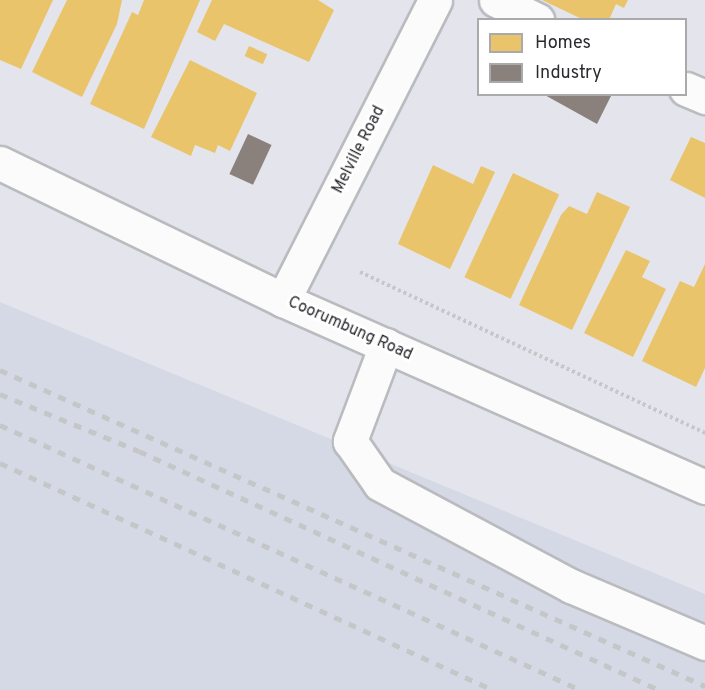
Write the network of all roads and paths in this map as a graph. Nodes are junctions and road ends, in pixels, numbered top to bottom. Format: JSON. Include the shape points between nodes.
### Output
{"nodes":[{"id":1,"x":435,"y":0,"type":"edge"},
{"id":2,"x":496,"y":0,"type":"edge"},
{"id":3,"x":533,"y":18,"type":"edge"},
{"id":4,"x":687,"y":89,"type":"edge"},
{"id":5,"x":705,"y":98,"type":"edge"},
{"id":6,"x":0,"y":163,"type":"edge"},
{"id":7,"x":360,"y":272,"type":"dead end"},
{"id":8,"x":283,"y":300,"type":"junction"},
{"id":9,"x":386,"y":345,"type":"junction"},
{"id":10,"x":705,"y":433,"type":"edge"},
{"id":11,"x":705,"y":487,"type":"edge"},
{"id":12,"x":705,"y":643,"type":"edge"}],
"edges":[{"from":1,"to":8,"type":"street","name":"Melville Road"},
{"from":2,"to":3,"type":"street"},
{"from":4,"to":5,"type":"street"},
{"from":6,"to":8,"type":"street","name":"Coorumbung Road"},
{"from":7,"to":10,"type":"path"},
{"from":8,"to":9,"type":"street","name":"Coorumbung Road"},
{"from":9,"to":11,"type":"street","name":"Coorumbung Road"},
{"from":9,"to":12,"type":"street","via":[[350,441],[380,484],[571,586]]}]}
